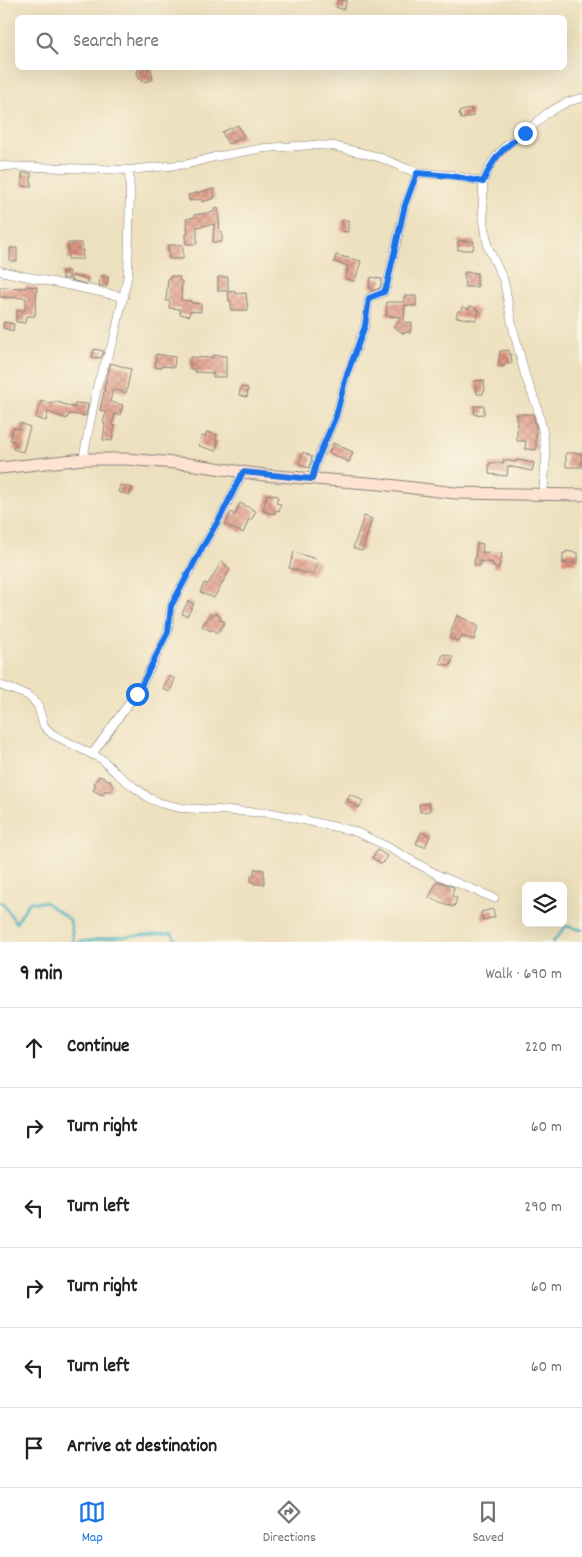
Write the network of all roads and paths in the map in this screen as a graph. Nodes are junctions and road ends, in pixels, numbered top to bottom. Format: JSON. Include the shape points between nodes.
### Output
{"nodes":[{"id":1,"x":582,"y":98,"type":"edge"},
{"id":2,"x":0,"y":166,"type":"edge"},
{"id":3,"x":128,"y":170,"type":"junction"},
{"id":4,"x":417,"y":173,"type":"junction"},
{"id":5,"x":483,"y":182,"type":"junction"},
{"id":6,"x":0,"y":271,"type":"edge"},
{"id":7,"x":124,"y":297,"type":"junction"},
{"id":8,"x":83,"y":460,"type":"junction"},
{"id":9,"x":0,"y":468,"type":"edge"},
{"id":10,"x":243,"y":472,"type":"junction"},
{"id":11,"x":312,"y":479,"type":"junction"},
{"id":12,"x":543,"y":495,"type":"junction"},
{"id":13,"x":582,"y":495,"type":"edge"},
{"id":14,"x":0,"y":686,"type":"edge"},
{"id":15,"x":93,"y":753,"type":"junction"},
{"id":16,"x":494,"y":898,"type":"dead end"}],
"edges":[{"from":1,"to":5,"type":"street","via":[[546,114],[508,144],[498,154]]},
{"from":2,"to":3,"type":"street"},
{"from":3,"to":4,"type":"street","via":[[188,164],[265,148],[314,145],[333,146],[378,157]]},
{"from":3,"to":7,"type":"street","via":[[128,264]]},
{"from":4,"to":5,"type":"street"},
{"from":4,"to":11,"type":"street","via":[[405,205],[387,285],[384,292],[369,298],[365,326]]},
{"from":5,"to":12,"type":"street","via":[[488,247],[504,281],[525,375],[544,432]]},
{"from":6,"to":7,"type":"street"},
{"from":7,"to":8,"type":"street","via":[[114,339],[98,382]]},
{"from":8,"to":9,"type":"street"},
{"from":8,"to":10,"type":"street","via":[[125,459]]},
{"from":10,"to":11,"type":"street"},
{"from":10,"to":15,"type":"street","via":[[171,606],[168,632],[142,685]]},
{"from":11,"to":12,"type":"street","via":[[455,492]]},
{"from":12,"to":13,"type":"street"},
{"from":14,"to":15,"type":"street","via":[[34,700],[44,726],[52,734]]},
{"from":15,"to":16,"type":"street","via":[[134,788],[160,802],[181,808],[272,814],[354,831],[438,875]]}]}
